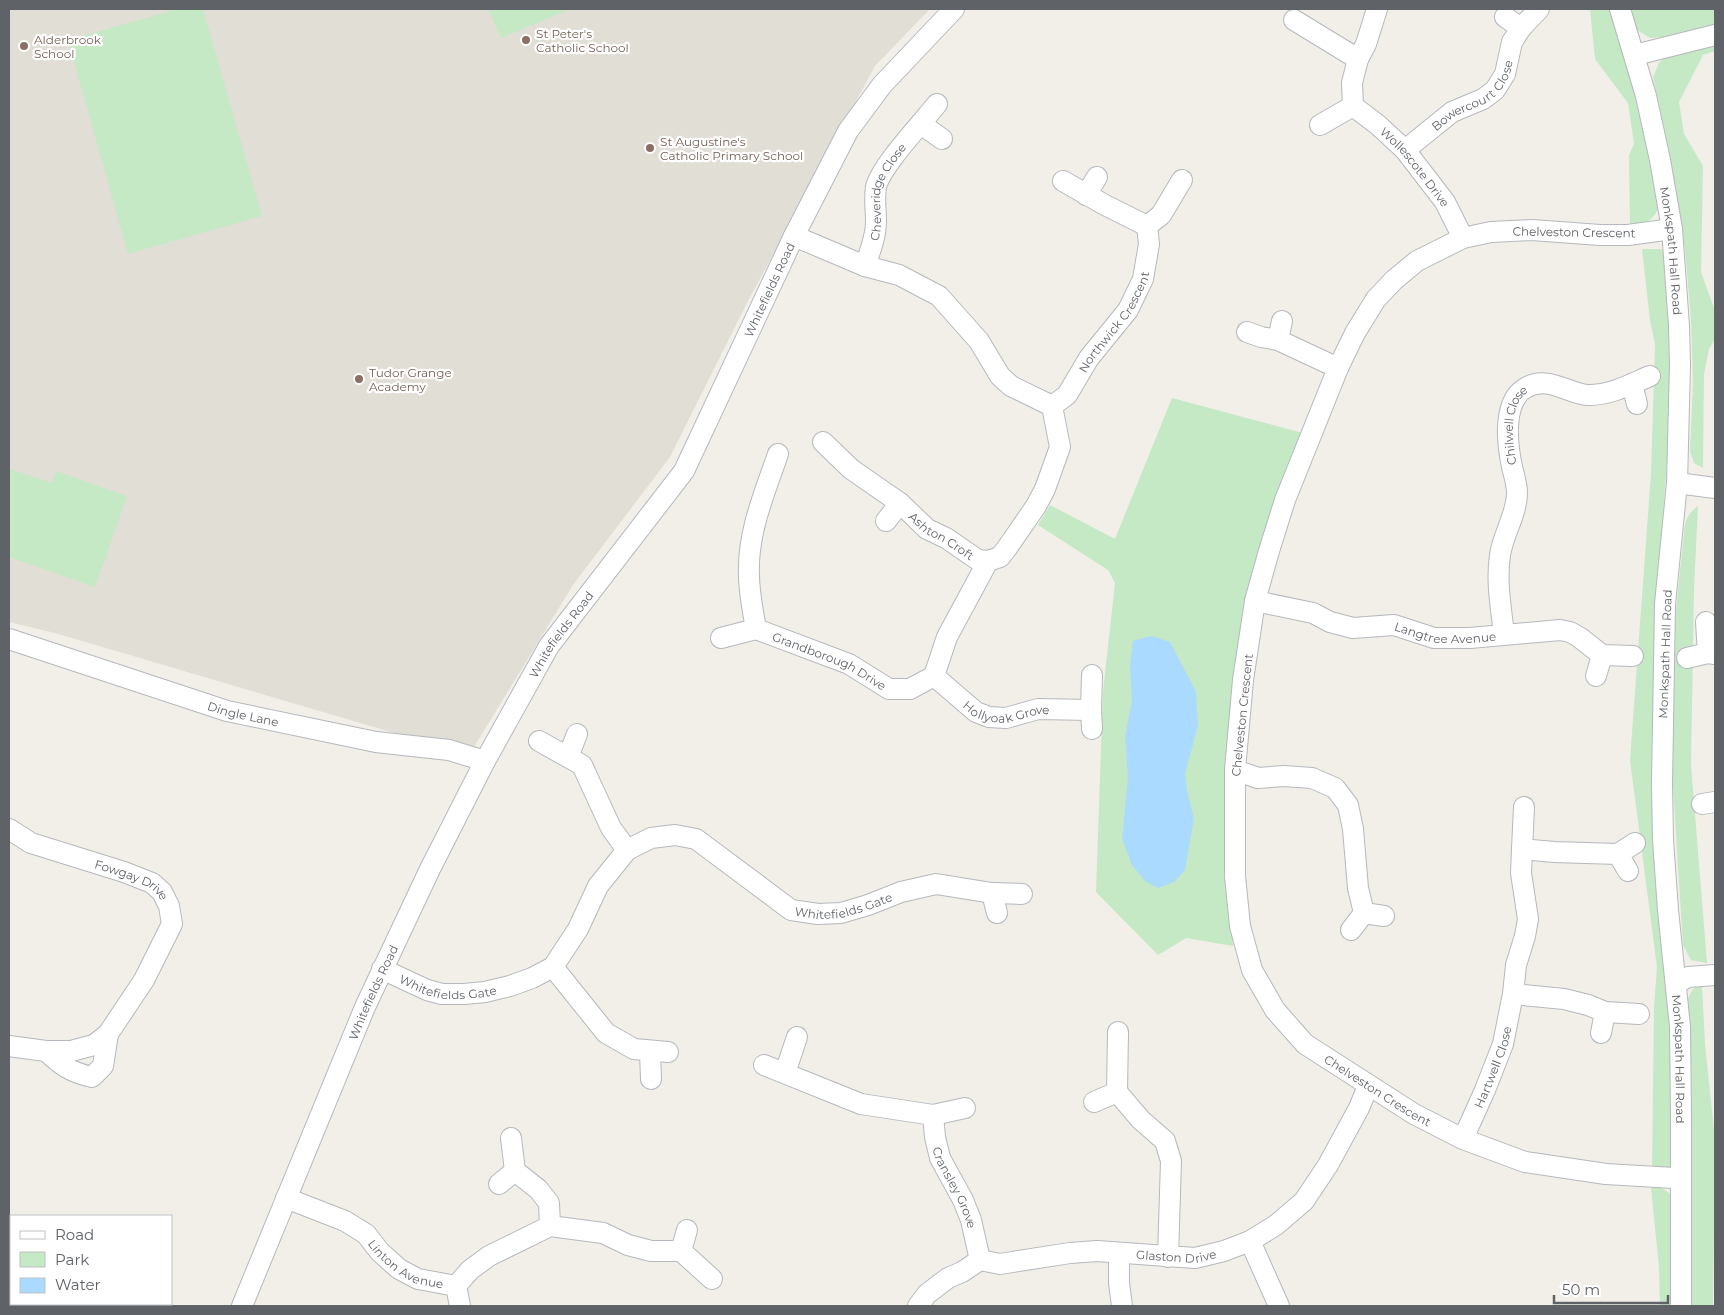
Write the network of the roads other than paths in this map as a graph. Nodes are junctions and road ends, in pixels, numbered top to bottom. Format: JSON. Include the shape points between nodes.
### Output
{"nodes":[{"id":1,"x":954,"y":9,"type":"edge"},
{"id":2,"x":1377,"y":9,"type":"edge"},
{"id":3,"x":1539,"y":9,"type":"edge"},
{"id":4,"x":1620,"y":9,"type":"edge"},
{"id":5,"x":1294,"y":20,"type":"dead end"},
{"id":6,"x":1715,"y":35,"type":"edge"},
{"id":7,"x":1635,"y":55,"type":"junction"},
{"id":8,"x":1358,"y":59,"type":"junction"},
{"id":9,"x":937,"y":104,"type":"dead end"},
{"id":10,"x":1353,"y":106,"type":"junction"},
{"id":11,"x":921,"y":124,"type":"junction"},
{"id":12,"x":1320,"y":126,"type":"dead end"},
{"id":13,"x":942,"y":139,"type":"dead end"},
{"id":14,"x":1405,"y":150,"type":"junction"},
{"id":15,"x":1098,"y":177,"type":"dead end"},
{"id":16,"x":1182,"y":180,"type":"dead end"},
{"id":17,"x":1063,"y":181,"type":"dead end"},
{"id":18,"x":1086,"y":195,"type":"junction"},
{"id":19,"x":1147,"y":226,"type":"junction"},
{"id":20,"x":1672,"y":228,"type":"junction"},
{"id":21,"x":794,"y":236,"type":"junction"},
{"id":22,"x":1463,"y":238,"type":"junction"},
{"id":23,"x":865,"y":266,"type":"junction"},
{"id":24,"x":1247,"y":332,"type":"dead end"},
{"id":25,"x":1338,"y":368,"type":"junction"},
{"id":26,"x":1650,"y":376,"type":"dead end"},
{"id":27,"x":1632,"y":384,"type":"junction"},
{"id":28,"x":1637,"y":404,"type":"dead end"},
{"id":29,"x":1052,"y":406,"type":"junction"},
{"id":30,"x":823,"y":442,"type":"dead end"},
{"id":31,"x":778,"y":454,"type":"dead end"},
{"id":32,"x":1676,"y":483,"type":"junction"},
{"id":33,"x":1715,"y":488,"type":"edge"},
{"id":34,"x":900,"y":503,"type":"junction"},
{"id":35,"x":886,"y":521,"type":"dead end"},
{"id":36,"x":988,"y":561,"type":"junction"},
{"id":37,"x":1255,"y":601,"type":"junction"},
{"id":38,"x":1706,"y":622,"type":"dead end"},
{"id":39,"x":756,"y":629,"type":"junction"},
{"id":40,"x":1504,"y":634,"type":"junction"},
{"id":41,"x":721,"y":638,"type":"dead end"},
{"id":42,"x":10,"y":644,"type":"edge"},
{"id":43,"x":1711,"y":654,"type":"edge"},
{"id":44,"x":1602,"y":655,"type":"junction"},
{"id":45,"x":1633,"y":656,"type":"dead end"},
{"id":46,"x":1687,"y":658,"type":"dead end"},
{"id":47,"x":1092,"y":675,"type":"dead end"},
{"id":48,"x":934,"y":676,"type":"junction"},
{"id":49,"x":1596,"y":676,"type":"dead end"},
{"id":50,"x":578,"y":734,"type":"dead end"},
{"id":51,"x":539,"y":741,"type":"dead end"},
{"id":52,"x":568,"y":757,"type":"junction"},
{"id":53,"x":485,"y":761,"type":"junction"},
{"id":54,"x":1235,"y":770,"type":"junction"},
{"id":55,"x":1524,"y":807,"type":"dead end"},
{"id":56,"x":9,"y":829,"type":"edge"},
{"id":57,"x":1635,"y":843,"type":"dead end"},
{"id":58,"x":1522,"y":849,"type":"junction"},
{"id":59,"x":627,"y":850,"type":"junction"},
{"id":60,"x":1618,"y":854,"type":"junction"},
{"id":61,"x":1628,"y":871,"type":"dead end"},
{"id":62,"x":992,"y":893,"type":"junction"},
{"id":63,"x":1022,"y":894,"type":"dead end"},
{"id":64,"x":998,"y":913,"type":"dead end"},
{"id":65,"x":1351,"y":930,"type":"dead end"},
{"id":66,"x":553,"y":967,"type":"junction"},
{"id":67,"x":382,"y":969,"type":"junction"},
{"id":68,"x":1715,"y":975,"type":"edge"},
{"id":69,"x":1676,"y":983,"type":"junction"},
{"id":70,"x":1513,"y":994,"type":"junction"},
{"id":71,"x":1605,"y":1012,"type":"junction"},
{"id":72,"x":1639,"y":1014,"type":"dead end"},
{"id":73,"x":1118,"y":1032,"type":"dead end"},
{"id":74,"x":1601,"y":1033,"type":"dead end"},
{"id":75,"x":108,"y":1034,"type":"junction"},
{"id":76,"x":797,"y":1037,"type":"dead end"},
{"id":77,"x":9,"y":1046,"type":"edge"},
{"id":78,"x":46,"y":1051,"type":"junction"},
{"id":79,"x":764,"y":1065,"type":"dead end"},
{"id":80,"x":786,"y":1073,"type":"junction"},
{"id":81,"x":651,"y":1079,"type":"dead end"},
{"id":82,"x":1368,"y":1086,"type":"junction"},
{"id":83,"x":1117,"y":1092,"type":"junction"},
{"id":84,"x":1094,"y":1102,"type":"dead end"},
{"id":85,"x":965,"y":1108,"type":"dead end"},
{"id":86,"x":933,"y":1115,"type":"junction"},
{"id":87,"x":511,"y":1138,"type":"dead end"},
{"id":88,"x":1464,"y":1139,"type":"junction"},
{"id":89,"x":515,"y":1171,"type":"junction"},
{"id":90,"x":499,"y":1184,"type":"dead end"},
{"id":91,"x":1681,"y":1184,"type":"junction"},
{"id":92,"x":286,"y":1198,"type":"junction"},
{"id":93,"x":550,"y":1226,"type":"junction"},
{"id":94,"x":687,"y":1230,"type":"dead end"},
{"id":95,"x":1250,"y":1241,"type":"junction"},
{"id":96,"x":681,"y":1251,"type":"junction"},
{"id":97,"x":1119,"y":1253,"type":"junction"},
{"id":98,"x":1168,"y":1257,"type":"junction"},
{"id":99,"x":980,"y":1260,"type":"junction"},
{"id":100,"x":712,"y":1279,"type":"dead end"},
{"id":101,"x":456,"y":1286,"type":"junction"},
{"id":102,"x":242,"y":1306,"type":"edge"},
{"id":103,"x":460,"y":1306,"type":"edge"},
{"id":104,"x":918,"y":1306,"type":"edge"},
{"id":105,"x":1122,"y":1306,"type":"edge"},
{"id":106,"x":1279,"y":1306,"type":"edge"},
{"id":107,"x":1680,"y":1306,"type":"edge"}],
"edges":[{"from":1,"to":21,"type":"street","name":"Whitefields Road","via":[[882,85],[848,131]]},
{"from":2,"to":8,"type":"street"},
{"from":3,"to":14,"type":"street","name":"Bowercourt Close","via":[[1513,22],[1505,74],[1495,90],[1452,112]]},
{"from":4,"to":7,"type":"street","name":"Monkspath Hall Road"},
{"from":5,"to":8,"type":"street"},
{"from":6,"to":7,"type":"street"},
{"from":7,"to":20,"type":"street","name":"Monkspath Hall Road"},
{"from":8,"to":10,"type":"street","via":[[1352,83]]},
{"from":9,"to":11,"type":"street","name":"Cheveridge Close"},
{"from":10,"to":12,"type":"street"},
{"from":10,"to":14,"type":"street","name":"Wollescote Drive"},
{"from":11,"to":13,"type":"street"},
{"from":11,"to":23,"type":"street","name":"Cheveridge Close","via":[[876,186],[874,238]]},
{"from":14,"to":22,"type":"street","name":"Wollescote Drive","via":[[1445,202]]},
{"from":15,"to":18,"type":"street"},
{"from":16,"to":19,"type":"street","via":[[1161,215]]},
{"from":17,"to":18,"type":"street"},
{"from":18,"to":19,"type":"street"},
{"from":19,"to":29,"type":"street","name":"Northwick Crescent","via":[[1149,244],[1143,279],[1128,310],[1089,358],[1067,395]]},
{"from":20,"to":22,"type":"street","name":"Chelveston Crescent","via":[[1628,235],[1532,230],[1491,232]]},
{"from":20,"to":32,"type":"street","name":"Monkspath Hall Road","via":[[1680,365]]},
{"from":21,"to":23,"type":"street"},
{"from":21,"to":53,"type":"street","name":"Whitefields Road","via":[[684,471],[549,646]]},
{"from":22,"to":25,"type":"street","name":"Chelveston Crescent","via":[[1417,261],[1394,280],[1376,299]]},
{"from":23,"to":29,"type":"street","via":[[899,275],[939,296],[979,341],[1000,376],[1011,386]]},
{"from":24,"to":25,"type":"street","via":[[1261,337],[1280,330]]},
{"from":25,"to":37,"type":"street","name":"Chelveston Crescent","via":[[1285,500]]},
{"from":26,"to":27,"type":"street","name":"Chilwell Close"},
{"from":27,"to":28,"type":"street"},
{"from":27,"to":40,"type":"street","name":"Chilwell Close","via":[[1603,395],[1587,395],[1558,385],[1541,384],[1528,386],[1512,402],[1509,440],[1517,493],[1498,573]]},
{"from":29,"to":36,"type":"street","via":[[1060,447],[1045,489],[1007,548],[1000,556]]},
{"from":30,"to":34,"type":"street","name":"Ashton Croft","via":[[851,469]]},
{"from":31,"to":39,"type":"street","via":[[755,522],[749,558]]},
{"from":32,"to":33,"type":"street"},
{"from":32,"to":69,"type":"street","name":"Monkspath Hall Road","via":[[1664,604],[1662,773],[1668,910]]},
{"from":34,"to":35,"type":"street","name":"Ashton Croft"},
{"from":34,"to":36,"type":"street","name":"Ashton Croft","via":[[927,529],[978,560]]},
{"from":36,"to":48,"type":"street","via":[[947,637]]},
{"from":37,"to":40,"type":"street","name":"Langtree Avenue","via":[[1313,613],[1353,628],[1394,625],[1434,638]]},
{"from":37,"to":54,"type":"street","name":"Chelveston Crescent","via":[[1243,680]]},
{"from":38,"to":43,"type":"street"},
{"from":39,"to":41,"type":"street"},
{"from":39,"to":48,"type":"street","name":"Grandborough Drive","via":[[848,664],[889,688],[910,689]]},
{"from":40,"to":44,"type":"street","name":"Langtree Avenue","via":[[1570,632]]},
{"from":42,"to":53,"type":"street","name":"Dingle Lane","via":[[227,711],[376,742],[449,750]]},
{"from":43,"to":46,"type":"street"},
{"from":44,"to":45,"type":"street"},
{"from":44,"to":49,"type":"street"},
{"from":47,"to":48,"type":"street","name":"Hollyoak Grove","via":[[1091,719],[1038,709],[1006,718],[989,717],[976,712]]},
{"from":50,"to":52,"type":"street"},
{"from":51,"to":52,"type":"street"},
{"from":52,"to":59,"type":"street","via":[[582,765],[611,828]]},
{"from":53,"to":67,"type":"street","name":"Whitefields Road"},
{"from":54,"to":65,"type":"street","via":[[1258,778],[1312,778],[1335,788],[1348,805],[1358,888],[1374,914]]},
{"from":54,"to":82,"type":"street","name":"Chelveston Crescent","via":[[1234,876],[1240,926],[1252,970],[1275,1010],[1305,1044]]},
{"from":55,"to":58,"type":"street","name":"Hartwell Close"},
{"from":56,"to":75,"type":"street","name":"Fowgay Drive","via":[[31,843],[152,883],[162,892],[169,906],[172,924],[144,980]]},
{"from":57,"to":60,"type":"street"},
{"from":58,"to":60,"type":"street"},
{"from":58,"to":70,"type":"street","name":"Hartwell Close","via":[[1521,873],[1528,919],[1516,965]]},
{"from":59,"to":62,"type":"street","name":"Whitefields Gate","via":[[651,838],[675,835],[696,839],[791,910],[818,914],[841,913],[901,892],[936,884]]},
{"from":59,"to":66,"type":"street","name":"Whitefields Gate","via":[[598,886],[578,929]]},
{"from":60,"to":61,"type":"street"},
{"from":62,"to":63,"type":"street","name":"Whitefields Gate"},
{"from":62,"to":64,"type":"street"},
{"from":66,"to":67,"type":"street","name":"Whitefields Gate","via":[[510,986],[464,994],[427,990]]},
{"from":66,"to":81,"type":"street","via":[[606,1033],[634,1049],[659,1051]]},
{"from":67,"to":92,"type":"street","name":"Whitefields Road"},
{"from":68,"to":69,"type":"street","via":[[1688,977]]},
{"from":69,"to":91,"type":"street","name":"Monkspath Hall Road","via":[[1681,1070]]},
{"from":70,"to":71,"type":"street","via":[[1564,999]]},
{"from":70,"to":88,"type":"street","name":"Hartwell Close","via":[[1503,1044]]},
{"from":71,"to":72,"type":"street"},
{"from":71,"to":74,"type":"street"},
{"from":73,"to":83,"type":"street"},
{"from":75,"to":78,"type":"street","name":"Fowgay Drive","via":[[94,1045],[70,1052]]},
{"from":75,"to":78,"type":"street","name":"Fowgay Drive","via":[[104,1066],[92,1077],[75,1073]]},
{"from":76,"to":80,"type":"street"},
{"from":77,"to":78,"type":"street","name":"Fowgay Drive"},
{"from":79,"to":80,"type":"street"},
{"from":80,"to":86,"type":"street","via":[[861,1104]]},
{"from":82,"to":88,"type":"street","name":"Chelveston Crescent"},
{"from":82,"to":95,"type":"street","name":"Glaston Drive","via":[[1328,1165],[1304,1201],[1276,1225]]},
{"from":83,"to":84,"type":"street"},
{"from":83,"to":98,"type":"street","via":[[1165,1141],[1171,1161]]},
{"from":85,"to":86,"type":"street"},
{"from":86,"to":99,"type":"street","name":"Cransley Grove","via":[[940,1158],[963,1200]]},
{"from":87,"to":89,"type":"street"},
{"from":88,"to":91,"type":"street","name":"Chelveston Crescent","via":[[1525,1162],[1606,1174],[1674,1178]]},
{"from":89,"to":90,"type":"street"},
{"from":89,"to":93,"type":"street","via":[[538,1188],[548,1203]]},
{"from":91,"to":107,"type":"street","name":"Monkspath Hall Road"},
{"from":92,"to":101,"type":"street","name":"Linton Avenue","via":[[345,1221],[366,1234],[399,1269],[418,1280]]},
{"from":92,"to":102,"type":"street","name":"Whitefields Road"},
{"from":93,"to":96,"type":"street","via":[[603,1233],[651,1251]]},
{"from":93,"to":101,"type":"street","name":"Linton Avenue","via":[[489,1256]]},
{"from":94,"to":96,"type":"street"},
{"from":95,"to":98,"type":"street","name":"Glaston Drive","via":[[1194,1258]]},
{"from":95,"to":106,"type":"street"},
{"from":96,"to":100,"type":"street"},
{"from":97,"to":98,"type":"street","name":"Glaston Drive"},
{"from":97,"to":99,"type":"street","name":"Glaston Drive","via":[[1070,1253],[1000,1264]]},
{"from":97,"to":105,"type":"street"},
{"from":99,"to":104,"type":"street","via":[[948,1278],[927,1294]]},
{"from":101,"to":103,"type":"street"}]}
